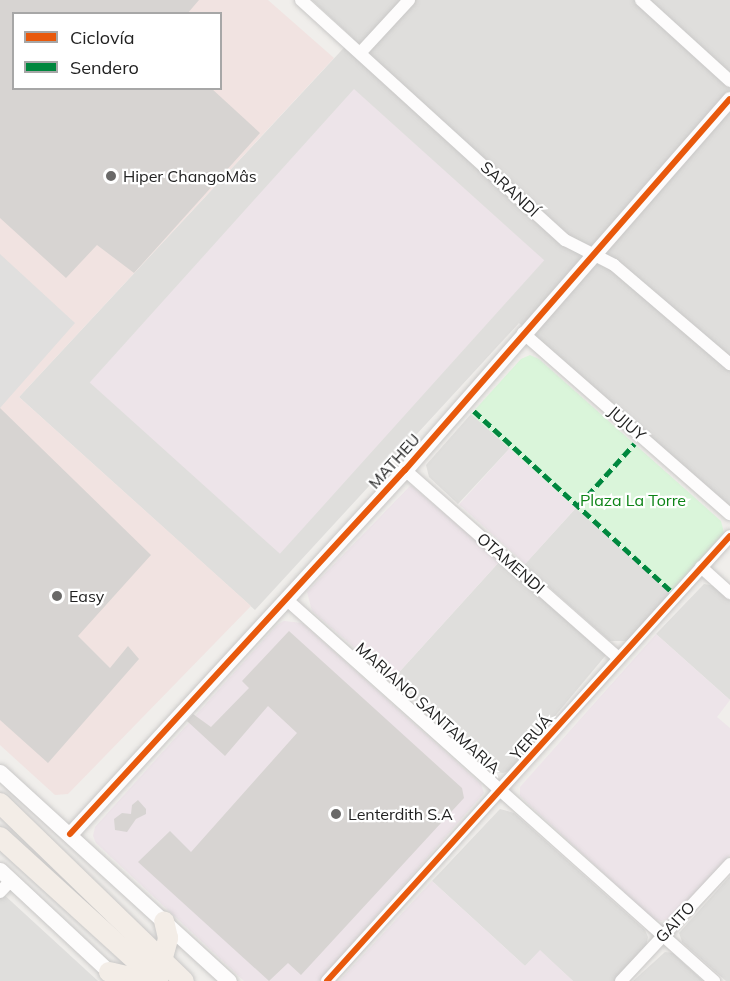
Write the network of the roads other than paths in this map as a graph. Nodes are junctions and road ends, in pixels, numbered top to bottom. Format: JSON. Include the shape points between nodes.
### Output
{"nodes":[{"id":1,"x":302,"y":0,"type":"edge"},
{"id":2,"x":409,"y":0,"type":"edge"},
{"id":3,"x":641,"y":0,"type":"edge"},
{"id":4,"x":361,"y":52,"type":"junction"},
{"id":5,"x":730,"y":81,"type":"edge"},
{"id":6,"x":730,"y":99,"type":"edge"},
{"id":7,"x":593,"y":254,"type":"junction"},
{"id":8,"x":524,"y":333,"type":"junction"},
{"id":9,"x":730,"y":364,"type":"edge"},
{"id":10,"x":405,"y":470,"type":"junction"},
{"id":11,"x":730,"y":514,"type":"edge"},
{"id":12,"x":730,"y":536,"type":"edge"},
{"id":13,"x":701,"y":567,"type":"junction"},
{"id":14,"x":730,"y":593,"type":"edge"},
{"id":15,"x":286,"y":599,"type":"junction"},
{"id":16,"x":617,"y":657,"type":"junction"},
{"id":17,"x":0,"y":772,"type":"edge"},
{"id":18,"x":501,"y":792,"type":"junction"},
{"id":19,"x":0,"y":803,"type":"edge"},
{"id":20,"x":70,"y":834,"type":"junction"},
{"id":21,"x":0,"y":837,"type":"edge"},
{"id":22,"x":730,"y":864,"type":"edge"},
{"id":23,"x":6,"y":875,"type":"edge"},
{"id":24,"x":0,"y":892,"type":"edge"},
{"id":25,"x":164,"y":921,"type":"junction"},
{"id":26,"x":663,"y":936,"type":"junction"},
{"id":27,"x":156,"y":972,"type":"edge"},
{"id":28,"x":114,"y":976,"type":"edge"},
{"id":29,"x":184,"y":981,"type":"edge"},
{"id":30,"x":228,"y":981,"type":"edge"},
{"id":31,"x":327,"y":981,"type":"edge"},
{"id":32,"x":621,"y":981,"type":"edge"},
{"id":33,"x":714,"y":981,"type":"edge"}],
"edges":[{"from":1,"to":4,"type":"street","name":"SARANDÍ"},
{"from":2,"to":4,"type":"street"},
{"from":3,"to":5,"type":"street"},
{"from":4,"to":7,"type":"street","name":"SARANDÍ","via":[[565,240]]},
{"from":6,"to":7,"type":"street","name":"MATHEU"},
{"from":7,"to":8,"type":"street","name":"MATHEU"},
{"from":7,"to":9,"type":"street","name":"SARANDÍ","via":[[614,265]]},
{"from":8,"to":10,"type":"street","name":"MATHEU"},
{"from":8,"to":11,"type":"street","name":"JUJUY"},
{"from":10,"to":15,"type":"street","name":"MATHEU"},
{"from":10,"to":16,"type":"street","name":"OTAMENDI"},
{"from":12,"to":13,"type":"street","name":"YERUÁ"},
{"from":13,"to":14,"type":"street"},
{"from":13,"to":16,"type":"street","name":"YERUÁ"},
{"from":15,"to":18,"type":"street","name":"MARIANO SANTAMARIA"},
{"from":15,"to":20,"type":"street","name":"MATHEU"},
{"from":16,"to":18,"type":"street","name":"YERUÁ"},
{"from":17,"to":20,"type":"street"},
{"from":18,"to":26,"type":"street","name":"MARIANO SANTAMARIA"},
{"from":18,"to":31,"type":"street","name":"YERUÁ"},
{"from":19,"to":27,"type":"main road"},
{"from":20,"to":25,"type":"street"},
{"from":21,"to":27,"type":"main road"},
{"from":22,"to":26,"type":"street","name":"GAITO"},
{"from":23,"to":24,"type":"street"},
{"from":23,"to":28,"type":"street"},
{"from":25,"to":27,"type":"main road","via":[[168,938]]},
{"from":25,"to":30,"type":"street"},
{"from":26,"to":32,"type":"street","name":"GAITO"},
{"from":26,"to":33,"type":"street","name":"MARIANO SANTAMARIA"},
{"from":27,"to":28,"type":"main road","via":[[135,978]]},
{"from":27,"to":29,"type":"main road"}]}
